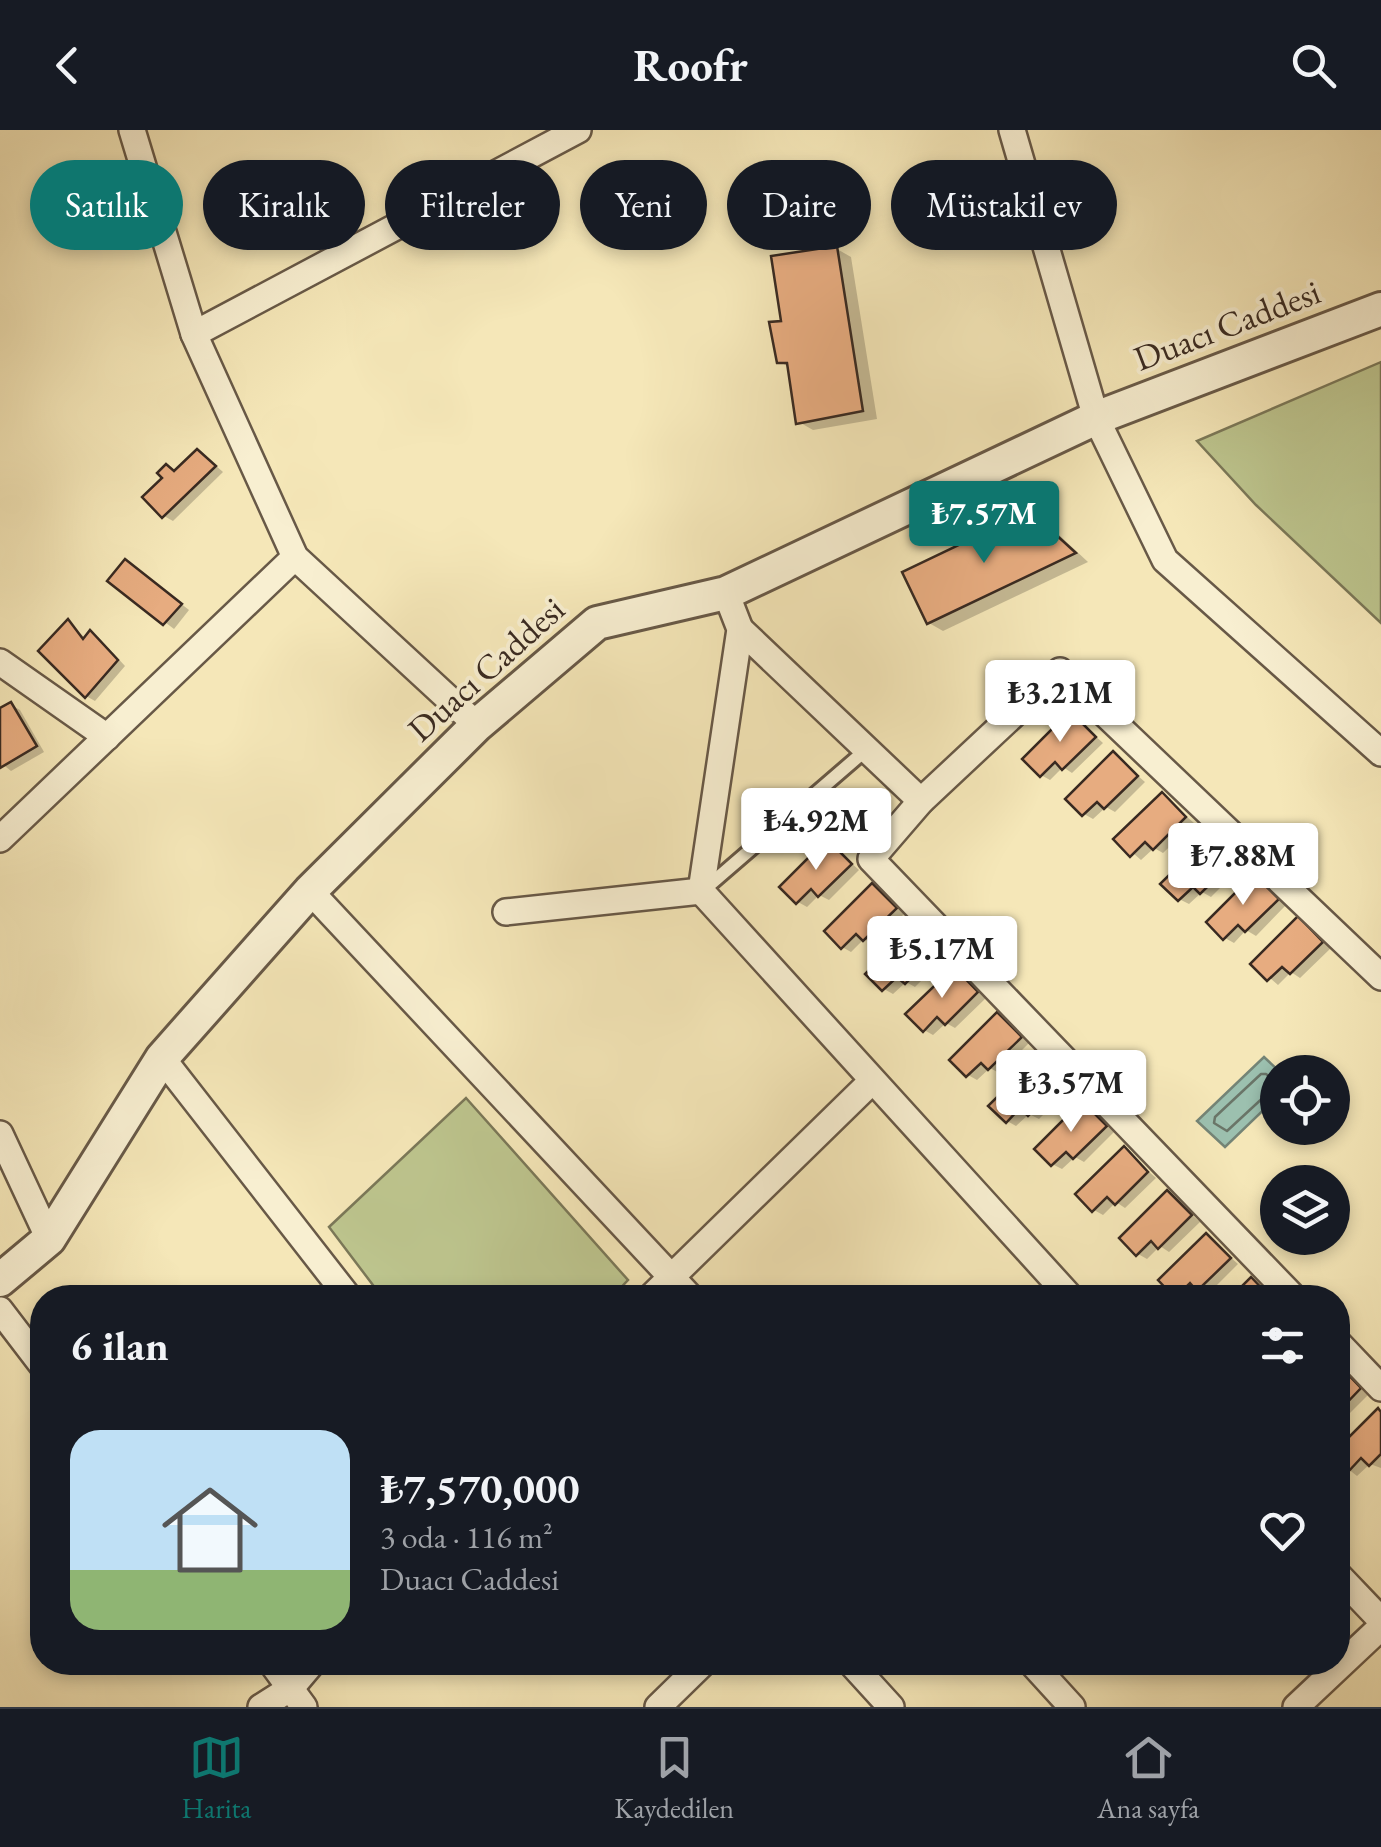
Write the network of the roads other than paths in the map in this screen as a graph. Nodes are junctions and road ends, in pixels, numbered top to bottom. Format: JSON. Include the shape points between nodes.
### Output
{"nodes":[{"id":1,"x":132,"y":130,"type":"edge"},
{"id":2,"x":578,"y":130,"type":"edge"},
{"id":3,"x":1012,"y":130,"type":"edge"},
{"id":4,"x":1381,"y":309,"type":"edge"},
{"id":5,"x":194,"y":334,"type":"junction"},
{"id":6,"x":1096,"y":418,"type":"junction"},
{"id":7,"x":295,"y":556,"type":"junction"},
{"id":8,"x":726,"y":592,"type":"junction"},
{"id":9,"x":740,"y":630,"type":"junction"},
{"id":10,"x":0,"y":662,"type":"edge"},
{"id":11,"x":477,"y":725,"type":"junction"},
{"id":12,"x":106,"y":737,"type":"junction"},
{"id":13,"x":867,"y":749,"type":"junction"},
{"id":14,"x":1381,"y":754,"type":"edge"},
{"id":15,"x":921,"y":801,"type":"junction"},
{"id":16,"x":0,"y":839,"type":"edge"},
{"id":17,"x":310,"y":891,"type":"junction"},
{"id":18,"x":702,"y":892,"type":"junction"},
{"id":19,"x":506,"y":912,"type":"dead end"},
{"id":20,"x":1381,"y":976,"type":"edge"},
{"id":21,"x":162,"y":1058,"type":"junction"},
{"id":22,"x":871,"y":1082,"type":"junction"},
{"id":23,"x":0,"y":1134,"type":"edge"},
{"id":24,"x":49,"y":1239,"type":"junction"},
{"id":25,"x":671,"y":1275,"type":"junction"},
{"id":26,"x":0,"y":1280,"type":"edge"},
{"id":27,"x":339,"y":1285,"type":"edge"},
{"id":28,"x":662,"y":1285,"type":"edge"},
{"id":29,"x":680,"y":1285,"type":"edge"},
{"id":30,"x":1055,"y":1285,"type":"edge"},
{"id":31,"x":1282,"y":1285,"type":"edge"},
{"id":32,"x":0,"y":1310,"type":"edge"},
{"id":33,"x":30,"y":1349,"type":"edge"},
{"id":34,"x":1350,"y":1356,"type":"edge"},
{"id":35,"x":1381,"y":1388,"type":"edge"},
{"id":36,"x":1350,"y":1588,"type":"edge"},
{"id":37,"x":1381,"y":1620,"type":"edge"},
{"id":38,"x":1381,"y":1628,"type":"edge"},
{"id":39,"x":1350,"y":1657,"type":"edge"},
{"id":40,"x":282,"y":1675,"type":"edge"},
{"id":41,"x":691,"y":1675,"type":"edge"},
{"id":42,"x":862,"y":1675,"type":"edge"},
{"id":43,"x":1044,"y":1675,"type":"edge"},
{"id":44,"x":1330,"y":1675,"type":"edge"},
{"id":45,"x":298,"y":1697,"type":"edge"},
{"id":46,"x":262,"y":1707,"type":"edge"},
{"id":47,"x":658,"y":1707,"type":"edge"},
{"id":48,"x":891,"y":1707,"type":"edge"},
{"id":49,"x":1072,"y":1707,"type":"edge"},
{"id":50,"x":1296,"y":1707,"type":"edge"}],
"edges":[{"from":1,"to":5,"type":"street"},
{"from":2,"to":5,"type":"street"},
{"from":3,"to":6,"type":"street"},
{"from":4,"to":6,"type":"street","name":"Duacı Caddesi"},
{"from":5,"to":7,"type":"street"},
{"from":6,"to":8,"type":"street","name":"Duacı Caddesi"},
{"from":6,"to":14,"type":"street","via":[[1164,560]]},
{"from":7,"to":11,"type":"street"},
{"from":7,"to":12,"type":"street"},
{"from":8,"to":9,"type":"street"},
{"from":8,"to":11,"type":"street","name":"Duacı Caddesi","via":[[597,623]]},
{"from":9,"to":13,"type":"street"},
{"from":9,"to":18,"type":"street"},
{"from":10,"to":12,"type":"street"},
{"from":11,"to":17,"type":"street","name":"Duacı Caddesi"},
{"from":12,"to":16,"type":"street"},
{"from":13,"to":15,"type":"street"},
{"from":13,"to":18,"type":"lane"},
{"from":15,"to":20,"type":"street","via":[[1060,671]]},
{"from":15,"to":31,"type":"street","via":[[871,858]]},
{"from":17,"to":21,"type":"street","name":"Duacı Caddesi"},
{"from":17,"to":25,"type":"street"},
{"from":18,"to":19,"type":"street"},
{"from":18,"to":22,"type":"street"},
{"from":21,"to":24,"type":"street","name":"Duacı Caddesi"},
{"from":21,"to":27,"type":"street"},
{"from":22,"to":25,"type":"street"},
{"from":22,"to":30,"type":"street"},
{"from":23,"to":24,"type":"street"},
{"from":24,"to":26,"type":"street","name":"Duacı Caddesi"},
{"from":25,"to":28,"type":"street"},
{"from":25,"to":29,"type":"street"},
{"from":32,"to":33,"type":"street"},
{"from":34,"to":35,"type":"street"},
{"from":36,"to":37,"type":"street"},
{"from":38,"to":39,"type":"street"},
{"from":40,"to":45,"type":"street"},
{"from":41,"to":47,"type":"street"},
{"from":42,"to":48,"type":"street"},
{"from":43,"to":49,"type":"street"},
{"from":44,"to":50,"type":"street"},
{"from":45,"to":46,"type":"street"}]}
